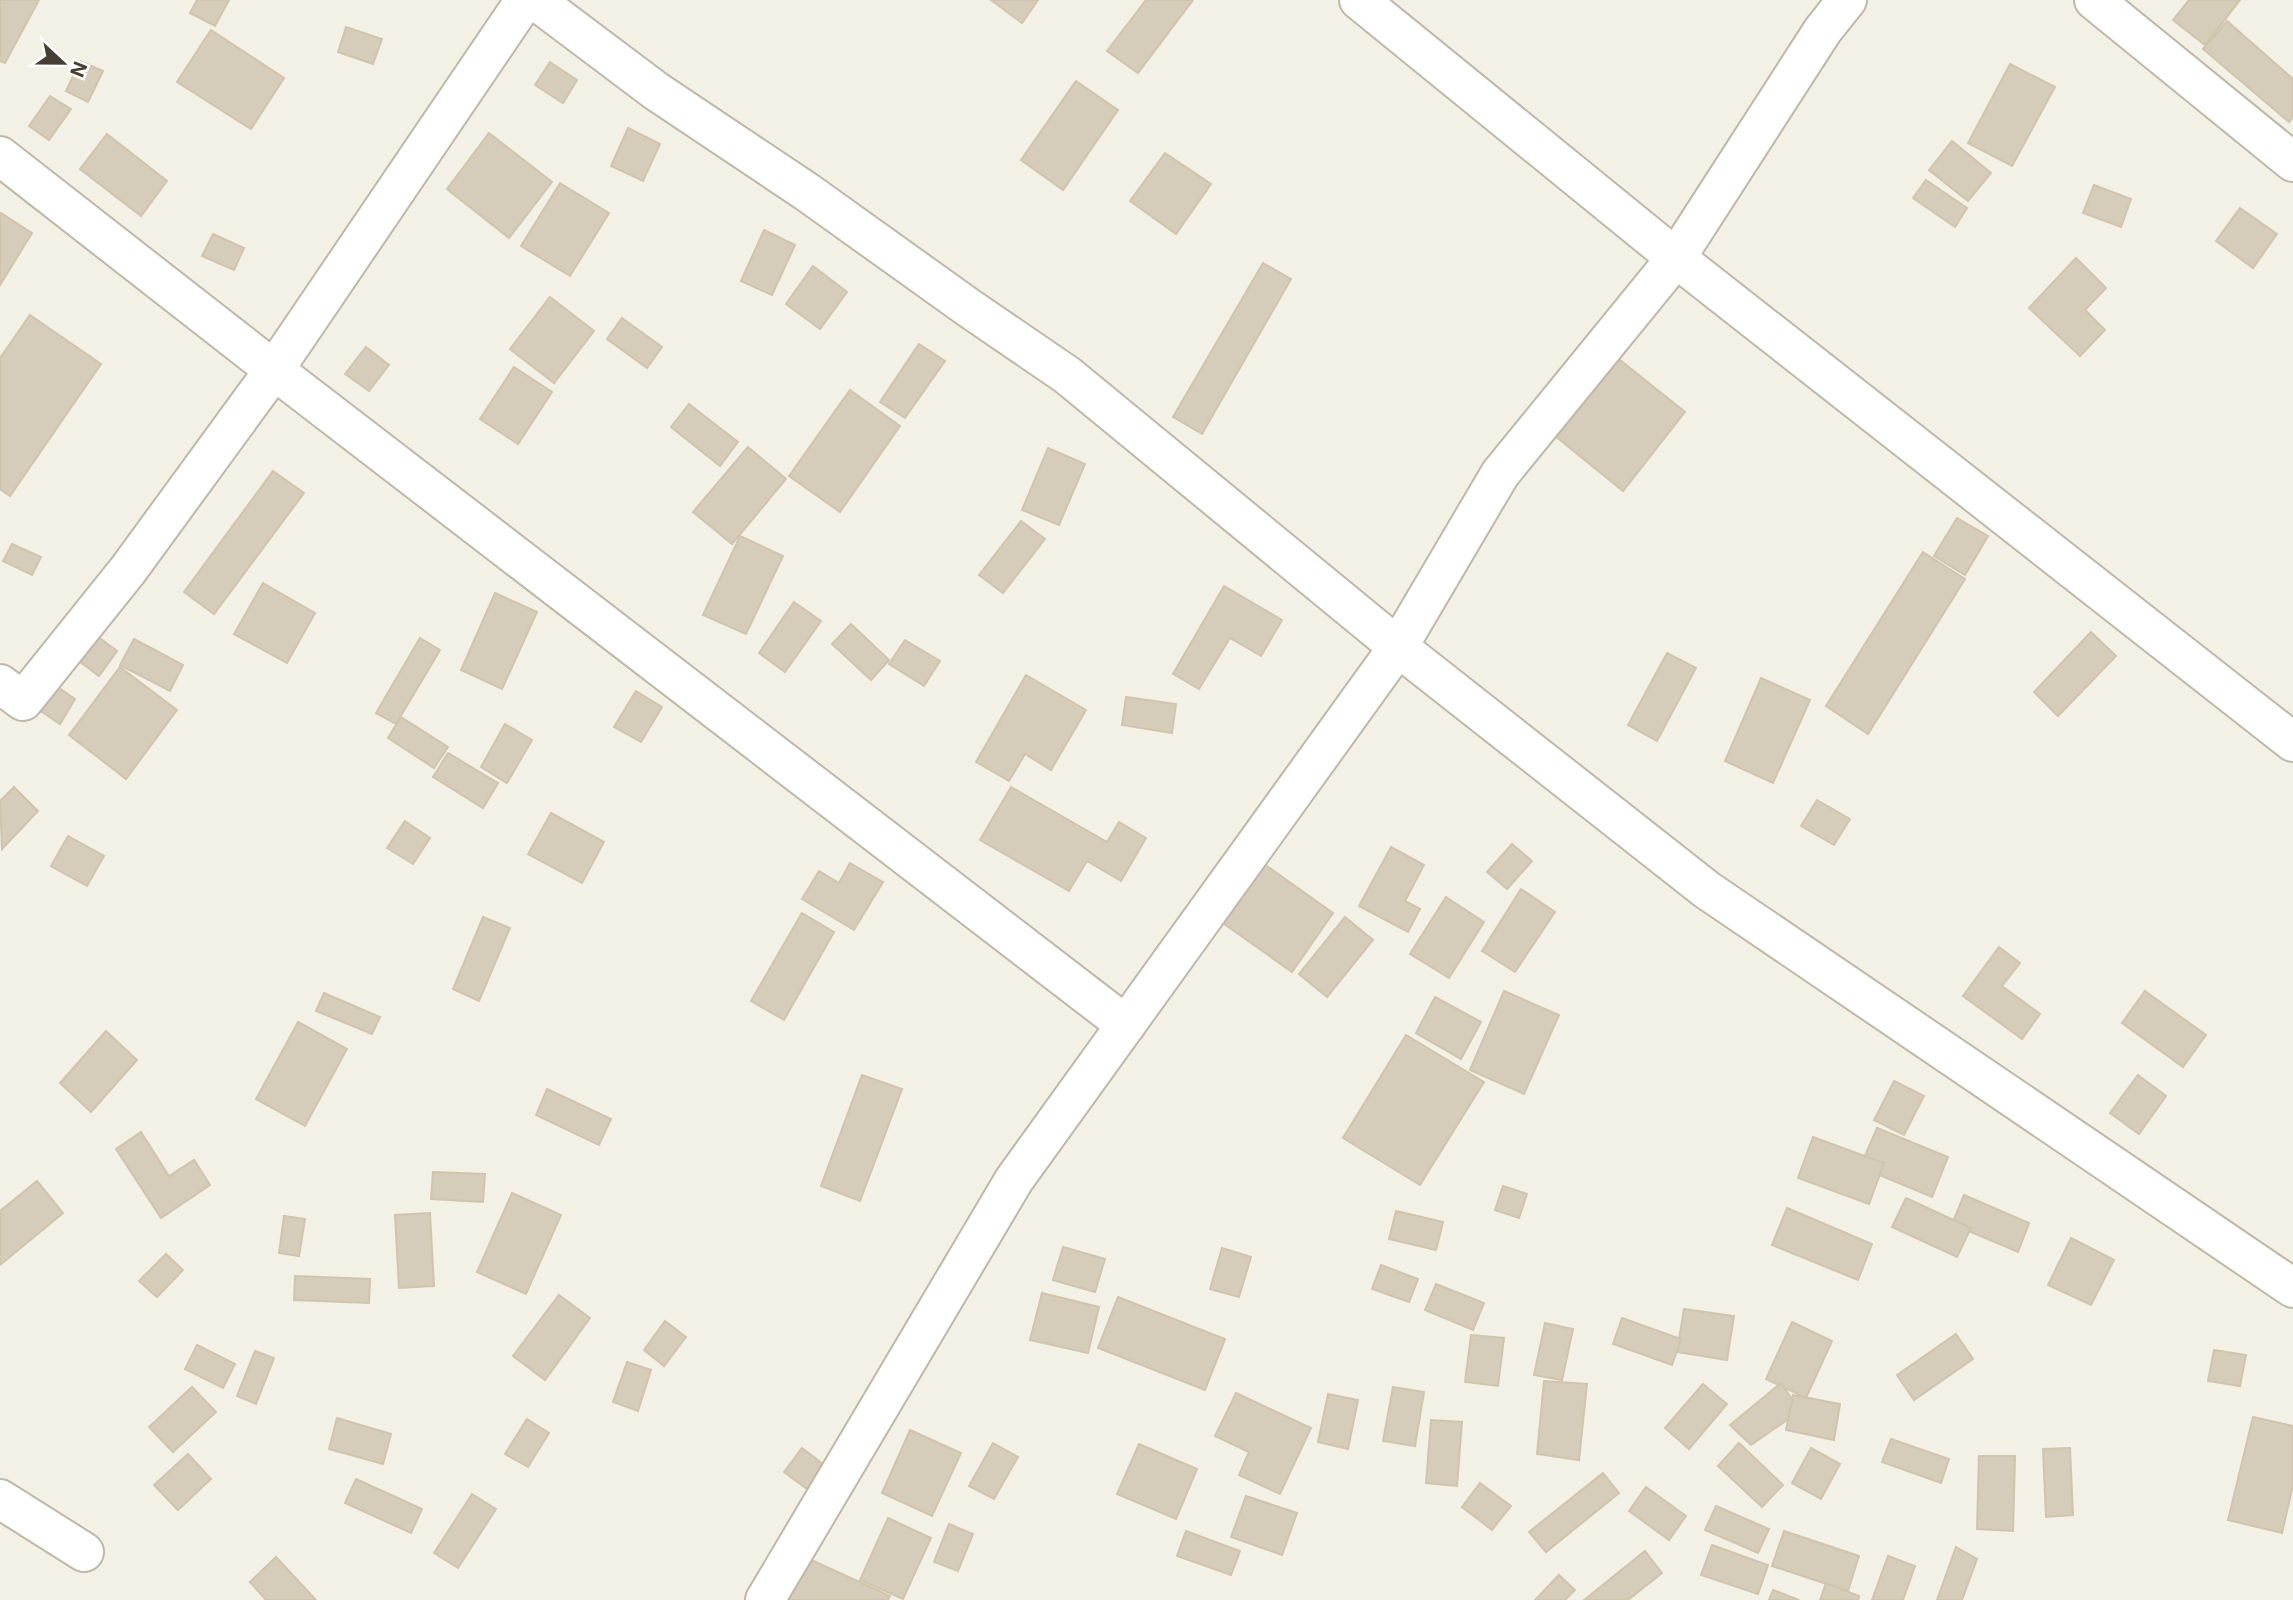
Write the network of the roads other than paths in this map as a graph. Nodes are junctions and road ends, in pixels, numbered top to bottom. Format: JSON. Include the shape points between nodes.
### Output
{"nodes":[{"id":1,"x":525,"y":0,"type":"edge"},
{"id":2,"x":535,"y":0,"type":"edge"},
{"id":3,"x":1359,"y":0,"type":"edge"},
{"id":4,"x":1847,"y":0,"type":"edge"},
{"id":5,"x":2094,"y":0,"type":"edge"},
{"id":6,"x":0,"y":156,"type":"edge"},
{"id":7,"x":2293,"y":163,"type":"edge"},
{"id":8,"x":1676,"y":258,"type":"junction"},
{"id":9,"x":274,"y":370,"type":"junction"},
{"id":10,"x":1398,"y":647,"type":"junction"},
{"id":11,"x":0,"y":684,"type":"edge"},
{"id":12,"x":2293,"y":742,"type":"edge"},
{"id":13,"x":1126,"y":1025,"type":"junction"},
{"id":14,"x":2288,"y":1275,"type":"edge"},
{"id":15,"x":0,"y":1499,"type":"edge"},
{"id":16,"x":84,"y":1552,"type":"dead end"},
{"id":17,"x":765,"y":1600,"type":"edge"}],
"edges":[{"from":1,"to":9,"type":"street"},
{"from":2,"to":10,"type":"street","via":[[656,91],[1067,375]]},
{"from":3,"to":8,"type":"street"},
{"from":4,"to":8,"type":"street"},
{"from":5,"to":7,"type":"street"},
{"from":6,"to":9,"type":"street"},
{"from":8,"to":10,"type":"street","via":[[1500,474]]},
{"from":8,"to":12,"type":"street"},
{"from":9,"to":11,"type":"street","via":[[128,570],[23,701]]},
{"from":9,"to":13,"type":"street"},
{"from":10,"to":13,"type":"street"},
{"from":10,"to":14,"type":"street","via":[[1707,890]]},
{"from":13,"to":17,"type":"street","via":[[1014,1180]]},
{"from":15,"to":16,"type":"street"}]}
